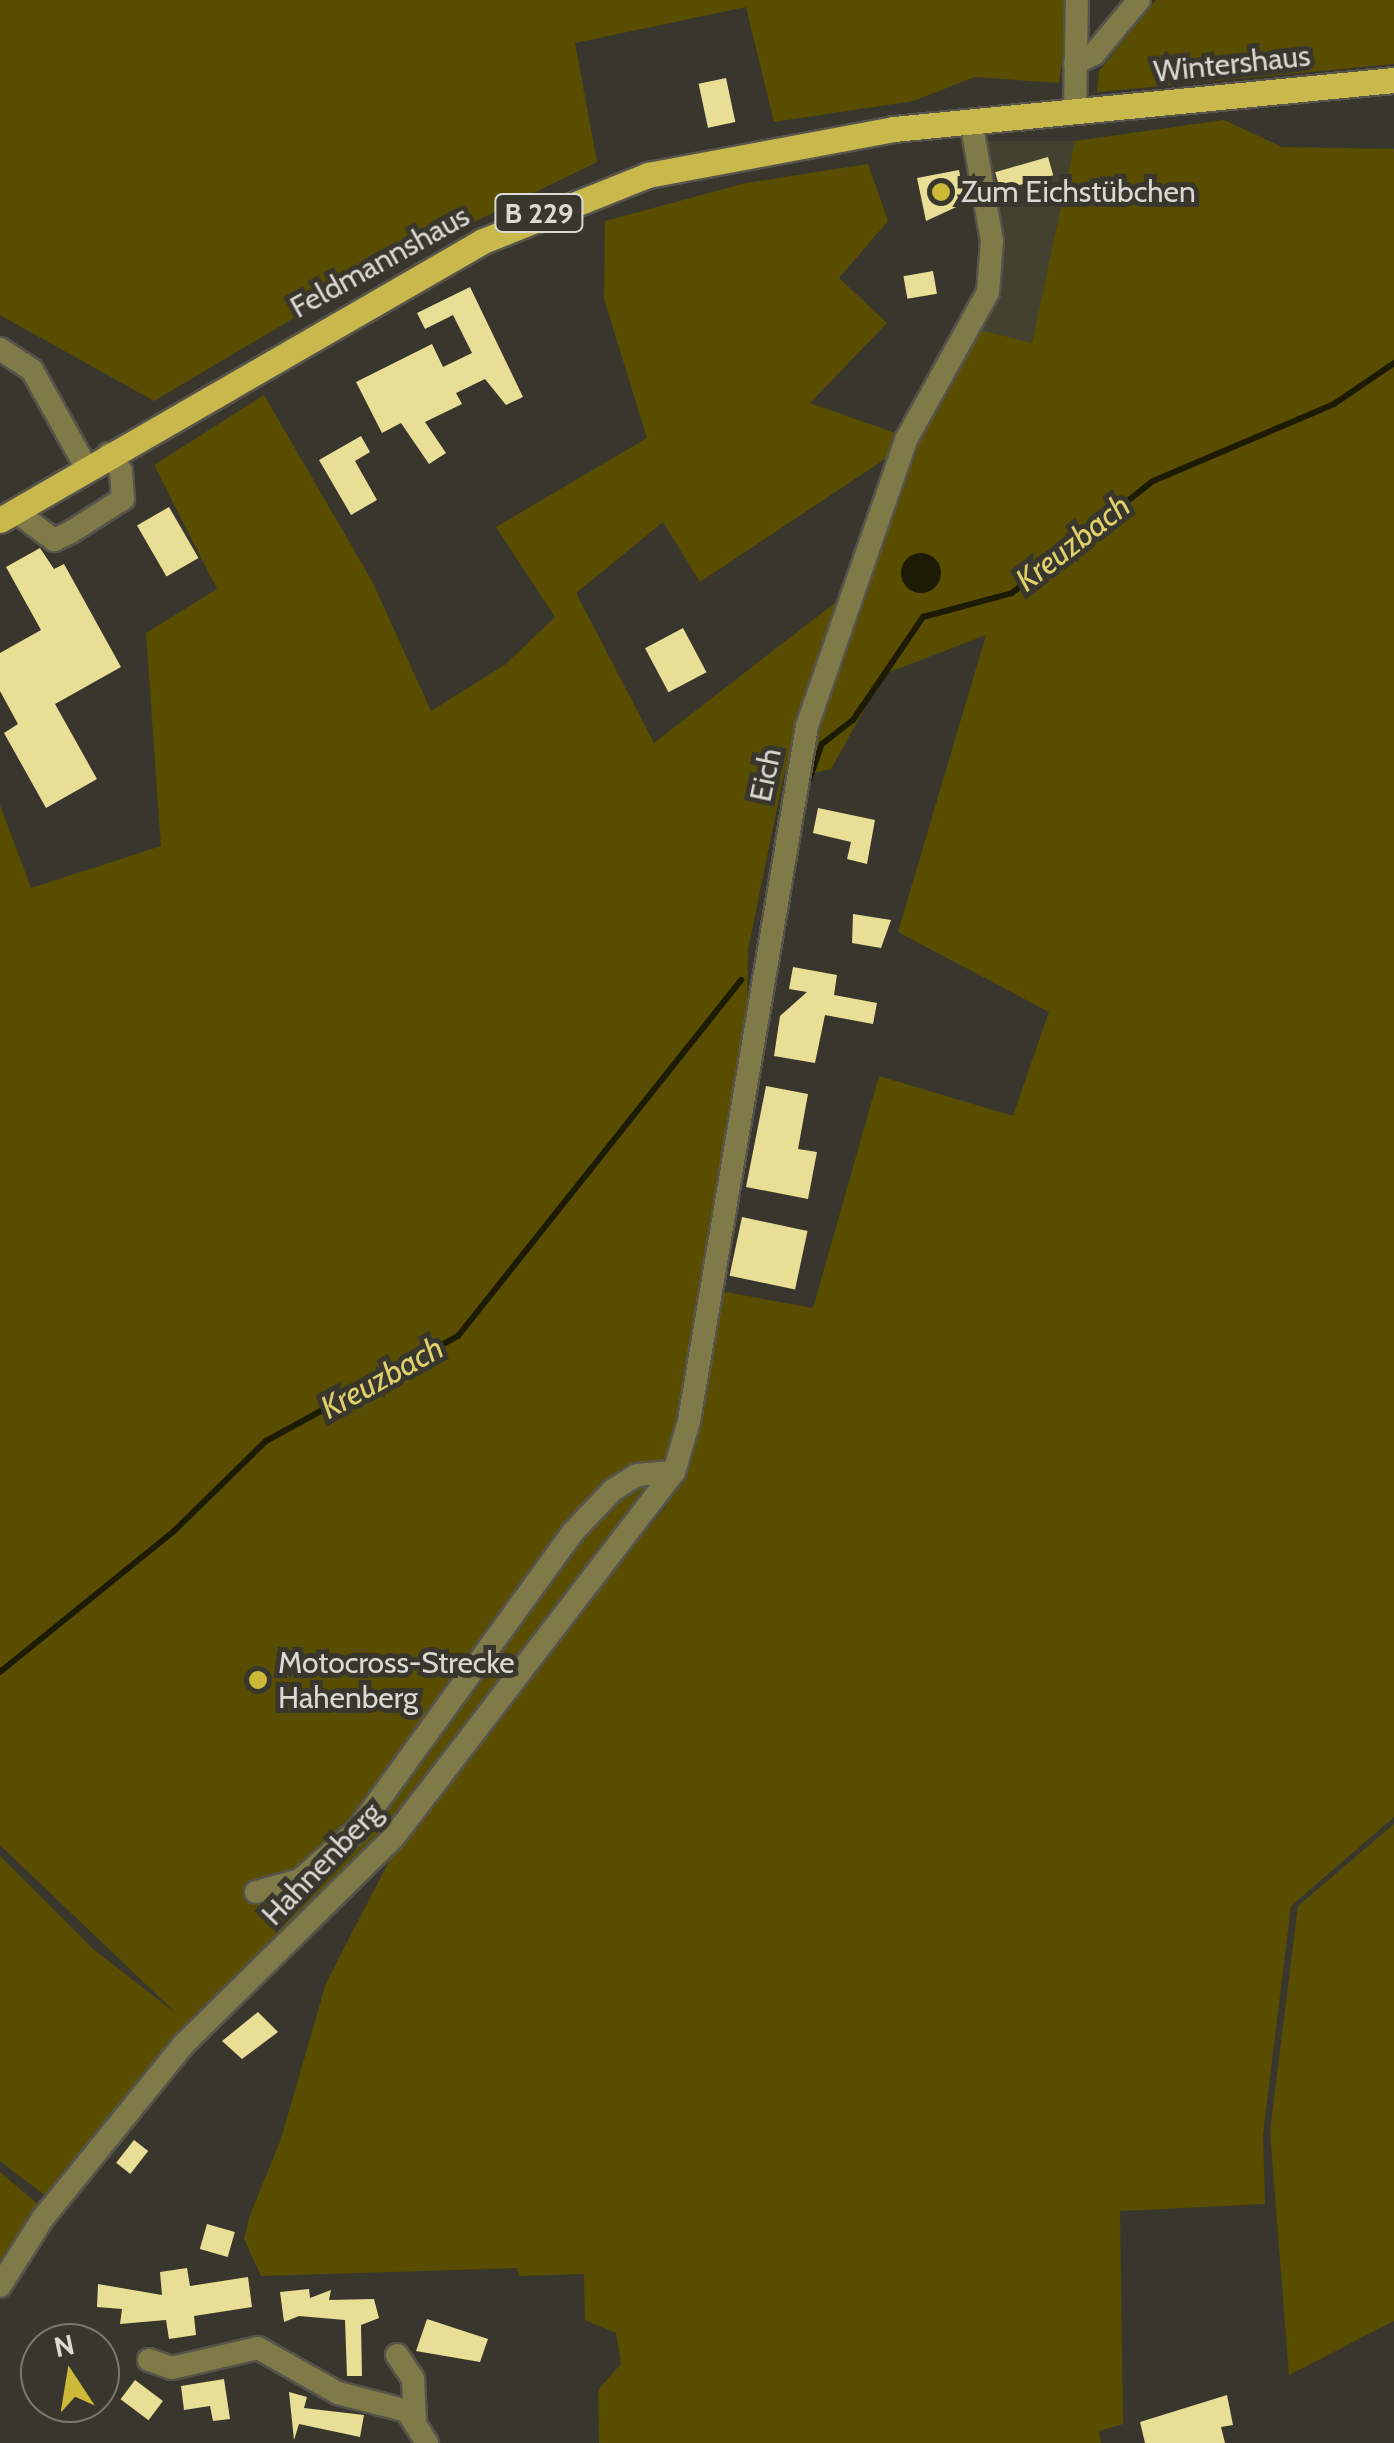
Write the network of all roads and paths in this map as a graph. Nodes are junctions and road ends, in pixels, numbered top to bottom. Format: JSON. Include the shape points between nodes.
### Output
{"nodes":[{"id":1,"x":1078,"y":0,"type":"edge"},
{"id":2,"x":1139,"y":0,"type":"edge"},
{"id":3,"x":1076,"y":63,"type":"junction"},
{"id":4,"x":1394,"y":80,"type":"edge"},
{"id":5,"x":1076,"y":111,"type":"junction"},
{"id":6,"x":971,"y":121,"type":"junction"},
{"id":7,"x":0,"y":348,"type":"edge"},
{"id":8,"x":109,"y":454,"type":"junction"},
{"id":9,"x":86,"y":467,"type":"junction"},
{"id":10,"x":8,"y":515,"type":"edge"},
{"id":11,"x":674,"y":1472,"type":"junction"},
{"id":12,"x":256,"y":1892,"type":"dead end"},
{"id":13,"x":0,"y":2286,"type":"edge"},
{"id":14,"x":397,"y":2354,"type":"dead end"},
{"id":15,"x":148,"y":2360,"type":"dead end"},
{"id":16,"x":415,"y":2419,"type":"junction"},
{"id":17,"x":427,"y":2443,"type":"edge"}],
"edges":[{"from":1,"to":3,"type":"street"},
{"from":2,"to":3,"type":"street","via":[[1094,54]]},
{"from":3,"to":5,"type":"street"},
{"from":4,"to":5,"type":"main road","name":"Wintershaus","number":"B 229"},
{"from":5,"to":6,"type":"main road","number":"B 229"},
{"from":6,"to":8,"type":"main road","name":"Feldmannshaus","number":"B 229","via":[[824,138],[666,170],[534,215]]},
{"from":6,"to":11,"type":"street","name":"Eich","via":[[992,241],[988,292],[906,440],[807,726],[689,1421]]},
{"from":7,"to":9,"type":"street","via":[[32,370]]},
{"from":8,"to":9,"type":"main road","name":"Feldmannshaus","number":"B 229"},
{"from":8,"to":10,"type":"street","via":[[121,471],[122,499],[71,532],[54,540]]},
{"from":9,"to":10,"type":"main road","name":"Feldmannshaus","number":"B 229"},
{"from":11,"to":12,"type":"street","via":[[637,1474],[613,1490],[572,1533],[358,1828],[300,1880]]},
{"from":11,"to":13,"type":"street","name":"Hahnenberg","via":[[393,1838],[184,2045],[43,2218]]},
{"from":14,"to":16,"type":"street","via":[[413,2379]]},
{"from":15,"to":16,"type":"street","via":[[172,2368],[258,2348],[338,2393]]},
{"from":16,"to":17,"type":"street"}]}
